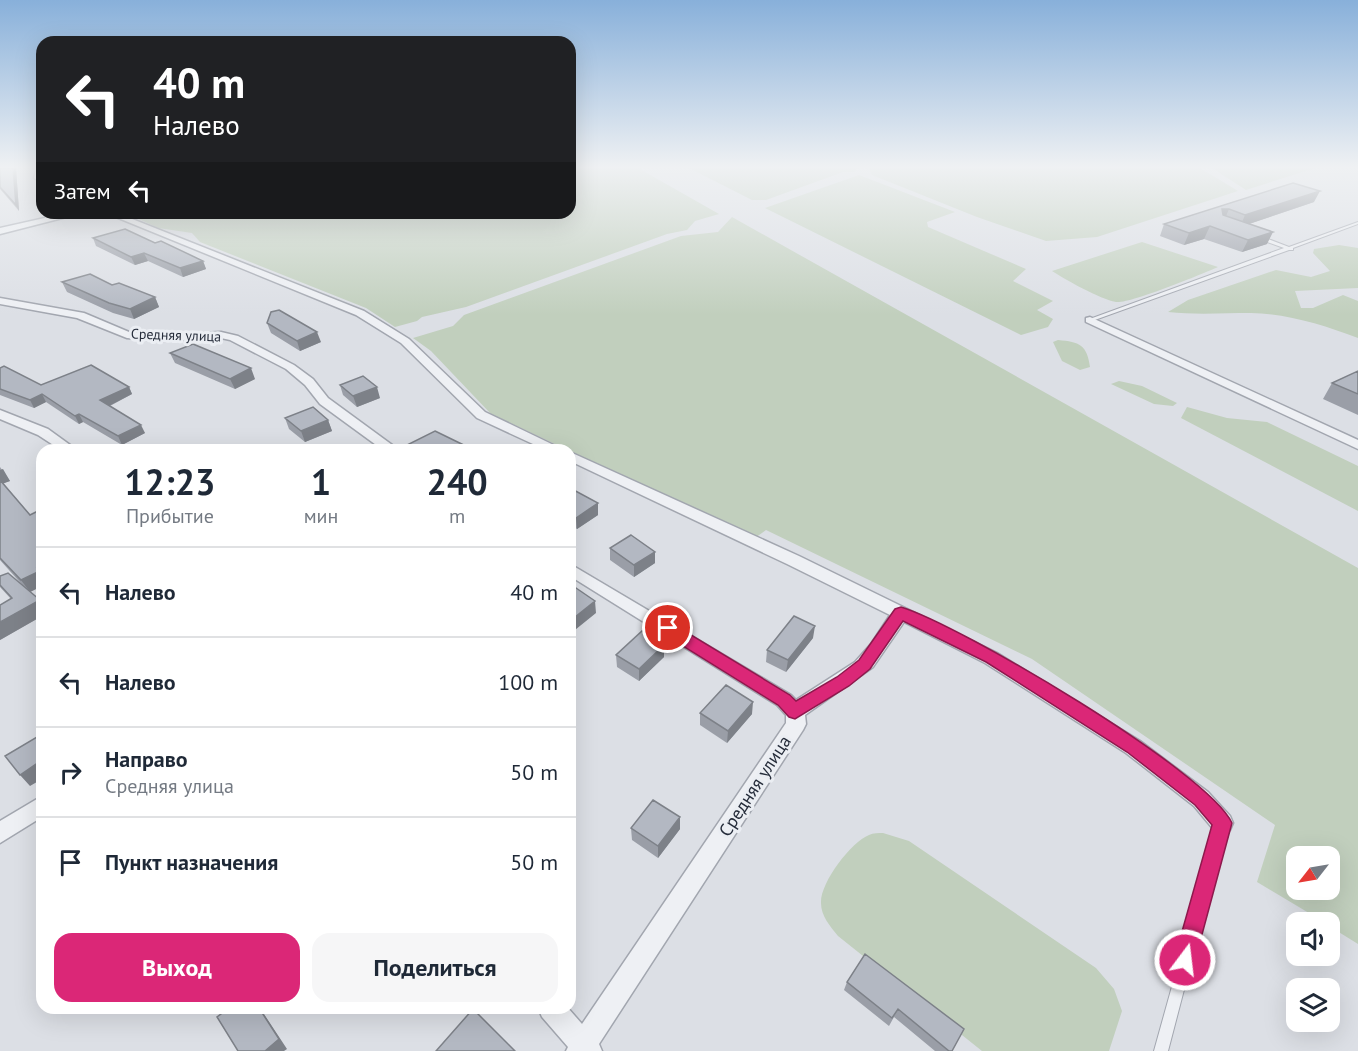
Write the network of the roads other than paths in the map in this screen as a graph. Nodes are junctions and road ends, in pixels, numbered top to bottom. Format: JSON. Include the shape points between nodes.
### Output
{"nodes":[{"id":1,"x":52,"y":219,"type":"edge"},
{"id":2,"x":125,"y":219,"type":"edge"},
{"id":3,"x":1358,"y":224,"type":"edge"},
{"id":4,"x":0,"y":231,"type":"edge"},
{"id":5,"x":1251,"y":235,"type":"edge"},
{"id":6,"x":1291,"y":249,"type":"junction"},
{"id":7,"x":0,"y":301,"type":"edge"},
{"id":8,"x":1090,"y":320,"type":"joint"},
{"id":9,"x":0,"y":414,"type":"edge"},
{"id":10,"x":61,"y":444,"type":"edge"},
{"id":11,"x":384,"y":444,"type":"edge"},
{"id":12,"x":544,"y":444,"type":"edge"},
{"id":13,"x":1358,"y":445,"type":"edge"},
{"id":14,"x":576,"y":459,"type":"edge"},
{"id":15,"x":576,"y":573,"type":"edge"},
{"id":16,"x":901,"y":613,"type":"junction"},
{"id":17,"x":795,"y":712,"type":"junction"},
{"id":18,"x":36,"y":809,"type":"edge"},
{"id":19,"x":1222,"y":823,"type":"joint"},
{"id":20,"x":0,"y":833,"type":"edge"},
{"id":21,"x":556,"y":1014,"type":"edge"},
{"id":22,"x":584,"y":1049,"type":"edge"},
{"id":23,"x":1161,"y":1051,"type":"edge"}],
"edges":[{"from":1,"to":4,"type":"street"},
{"from":2,"to":12,"type":"street","via":[[360,313],[405,341],[481,415]]},
{"from":3,"to":6,"type":"lane"},
{"from":5,"to":6,"type":"lane"},
{"from":6,"to":8,"type":"lane"},
{"from":7,"to":11,"type":"street","name":"Средняя улица","via":[[80,315],[127,335],[234,338],[290,367],[324,401]]},
{"from":8,"to":13,"type":"street"},
{"from":9,"to":10,"type":"street"},
{"from":14,"to":16,"type":"street"},
{"from":15,"to":17,"type":"street","via":[[784,700]]},
{"from":16,"to":17,"type":"street","via":[[865,664]]},
{"from":16,"to":19,"type":"street","via":[[992,658],[1133,747],[1201,799]]},
{"from":17,"to":22,"type":"street","name":"Средняя улица","via":[[796,724]]},
{"from":18,"to":20,"type":"street"},
{"from":19,"to":23,"type":"lane"},
{"from":21,"to":22,"type":"street"}]}
